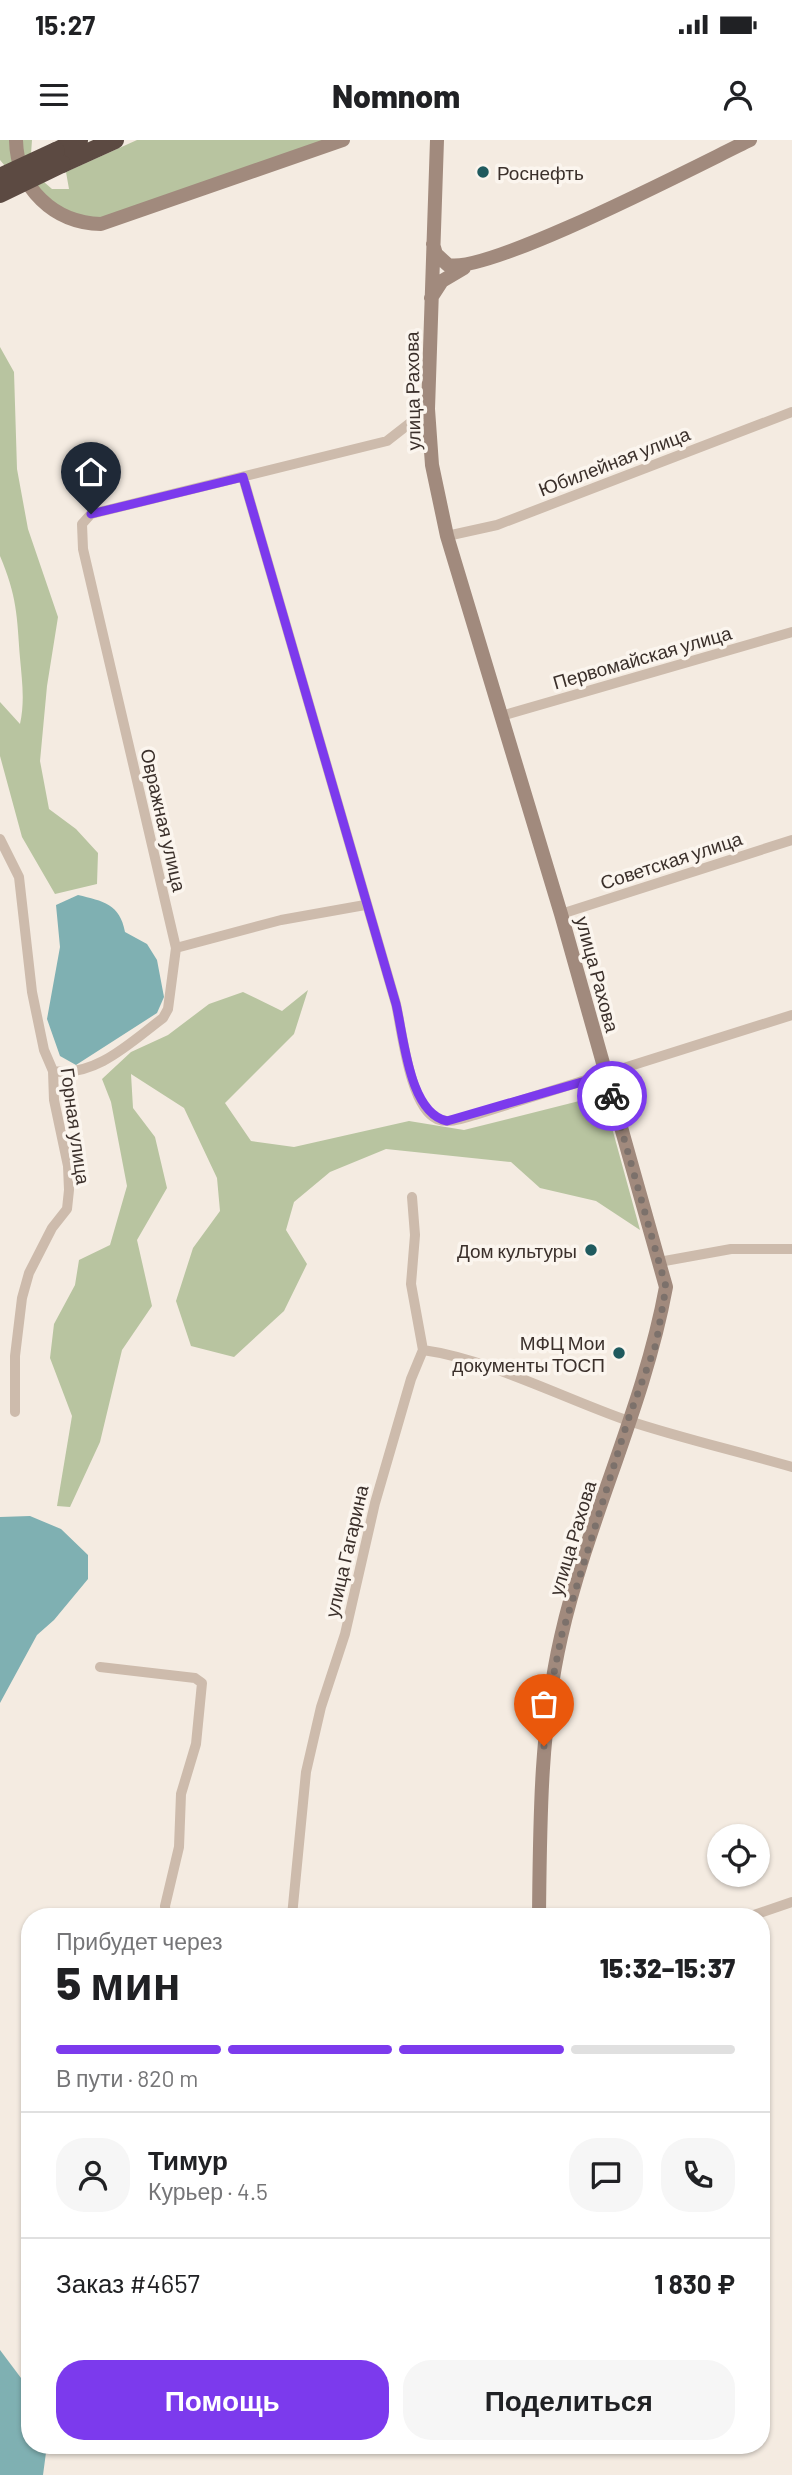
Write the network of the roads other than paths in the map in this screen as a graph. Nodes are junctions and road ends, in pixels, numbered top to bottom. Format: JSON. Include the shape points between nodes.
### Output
{"nodes":[{"id":1,"x":16,"y":140,"type":"edge"},
{"id":2,"x":79,"y":140,"type":"edge"},
{"id":3,"x":115,"y":140,"type":"edge"},
{"id":4,"x":343,"y":140,"type":"edge"},
{"id":5,"x":429,"y":140,"type":"edge"},
{"id":6,"x":437,"y":140,"type":"edge"},
{"id":7,"x":750,"y":140,"type":"edge"},
{"id":8,"x":436,"y":157,"type":"junction"},
{"id":9,"x":59,"y":158,"type":"junction"},
{"id":10,"x":0,"y":177,"type":"edge"},
{"id":11,"x":0,"y":194,"type":"edge"},
{"id":12,"x":432,"y":243,"type":"junction"},
{"id":13,"x":469,"y":266,"type":"junction"},
{"id":14,"x":430,"y":299,"type":"junction"},
{"id":15,"x":428,"y":410,"type":"junction"},
{"id":16,"x":792,"y":412,"type":"edge"},
{"id":17,"x":243,"y":477,"type":"junction"},
{"id":18,"x":447,"y":536,"type":"junction"},
{"id":19,"x":792,"y":632,"type":"edge"},
{"id":20,"x":501,"y":716,"type":"junction"},
{"id":21,"x":0,"y":839,"type":"edge"},
{"id":22,"x":792,"y":840,"type":"edge"},
{"id":23,"x":365,"y":905,"type":"junction"},
{"id":24,"x":561,"y":914,"type":"junction"},
{"id":25,"x":177,"y":948,"type":"junction"},
{"id":26,"x":792,"y":1015,"type":"edge"},
{"id":27,"x":53,"y":1071,"type":"junction"},
{"id":28,"x":606,"y":1075,"type":"junction"},
{"id":29,"x":412,"y":1197,"type":"dead end"},
{"id":30,"x":792,"y":1249,"type":"edge"},
{"id":31,"x":659,"y":1262,"type":"junction"},
{"id":32,"x":423,"y":1350,"type":"junction"},
{"id":33,"x":15,"y":1412,"type":"dead end"},
{"id":34,"x":628,"y":1420,"type":"junction"},
{"id":35,"x":792,"y":1467,"type":"edge"},
{"id":36,"x":100,"y":1667,"type":"dead end"},
{"id":37,"x":792,"y":1902,"type":"edge"},
{"id":38,"x":165,"y":1908,"type":"edge"},
{"id":39,"x":293,"y":1908,"type":"edge"},
{"id":40,"x":539,"y":1908,"type":"edge"},
{"id":41,"x":770,"y":1910,"type":"edge"}],
"edges":[{"from":1,"to":4,"type":"street","via":[[18,159],[37,197],[65,217],[86,223],[112,222]]},
{"from":2,"to":9,"type":"highway"},
{"from":3,"to":9,"type":"highway"},
{"from":5,"to":8,"type":"street"},
{"from":6,"to":8,"type":"street","name":"улица Рахова"},
{"from":7,"to":13,"type":"street","via":[[576,223]]},
{"from":8,"to":12,"type":"street","name":"улица Рахова"},
{"from":9,"to":10,"type":"highway","bridge":true},
{"from":9,"to":11,"type":"highway","bridge":true},
{"from":12,"to":13,"type":"street","via":[[448,265]]},
{"from":12,"to":14,"type":"street","name":"улица Рахова"},
{"from":13,"to":14,"type":"street","via":[[442,281]]},
{"from":14,"to":15,"type":"street","name":"улица Рахова"},
{"from":15,"to":17,"type":"street","via":[[387,441]]},
{"from":15,"to":18,"type":"street","name":"улица Рахова","via":[[432,465]]},
{"from":16,"to":18,"type":"street","name":"Юбилейная улица","via":[[497,525]]},
{"from":17,"to":23,"type":"street"},
{"from":17,"to":25,"type":"street","name":"Овражная улица","via":[[91,514],[82,524],[83,549]]},
{"from":18,"to":20,"type":"street","name":"улица Рахова"},
{"from":19,"to":20,"type":"street","name":"Первомайская улица"},
{"from":20,"to":24,"type":"street","name":"улица Рахова"},
{"from":21,"to":27,"type":"street","name":"Горная улица","via":[[19,877],[32,992]]},
{"from":22,"to":24,"type":"street","name":"Советская улица"},
{"from":23,"to":25,"type":"street","via":[[281,920]]},
{"from":23,"to":28,"type":"street","via":[[396,1004],[415,1089],[427,1112],[447,1121]]},
{"from":24,"to":28,"type":"street","name":"улица Рахова"},
{"from":25,"to":27,"type":"street","via":[[163,1018],[85,1070]]},
{"from":26,"to":28,"type":"street"},
{"from":27,"to":33,"type":"street","name":"Горная улица","via":[[54,1100],[68,1166],[67,1209],[29,1273],[22,1298]]},
{"from":28,"to":31,"type":"street","name":"улица Рахова"},
{"from":29,"to":32,"type":"street","via":[[411,1284]]},
{"from":30,"to":31,"type":"street","via":[[731,1249]]},
{"from":31,"to":34,"type":"street","name":"улица Рахова","via":[[666,1287],[656,1344]]},
{"from":32,"to":34,"type":"street","via":[[513,1377]]},
{"from":32,"to":39,"type":"street","name":"улица Гагарина","via":[[379,1490],[345,1634],[321,1707],[306,1772]]},
{"from":34,"to":35,"type":"street"},
{"from":34,"to":40,"type":"street","name":"улица Рахова","via":[[562,1634],[546,1712]]},
{"from":36,"to":38,"type":"street","via":[[195,1678],[202,1683],[196,1744],[181,1794],[179,1847]]},
{"from":37,"to":41,"type":"street"}]}
